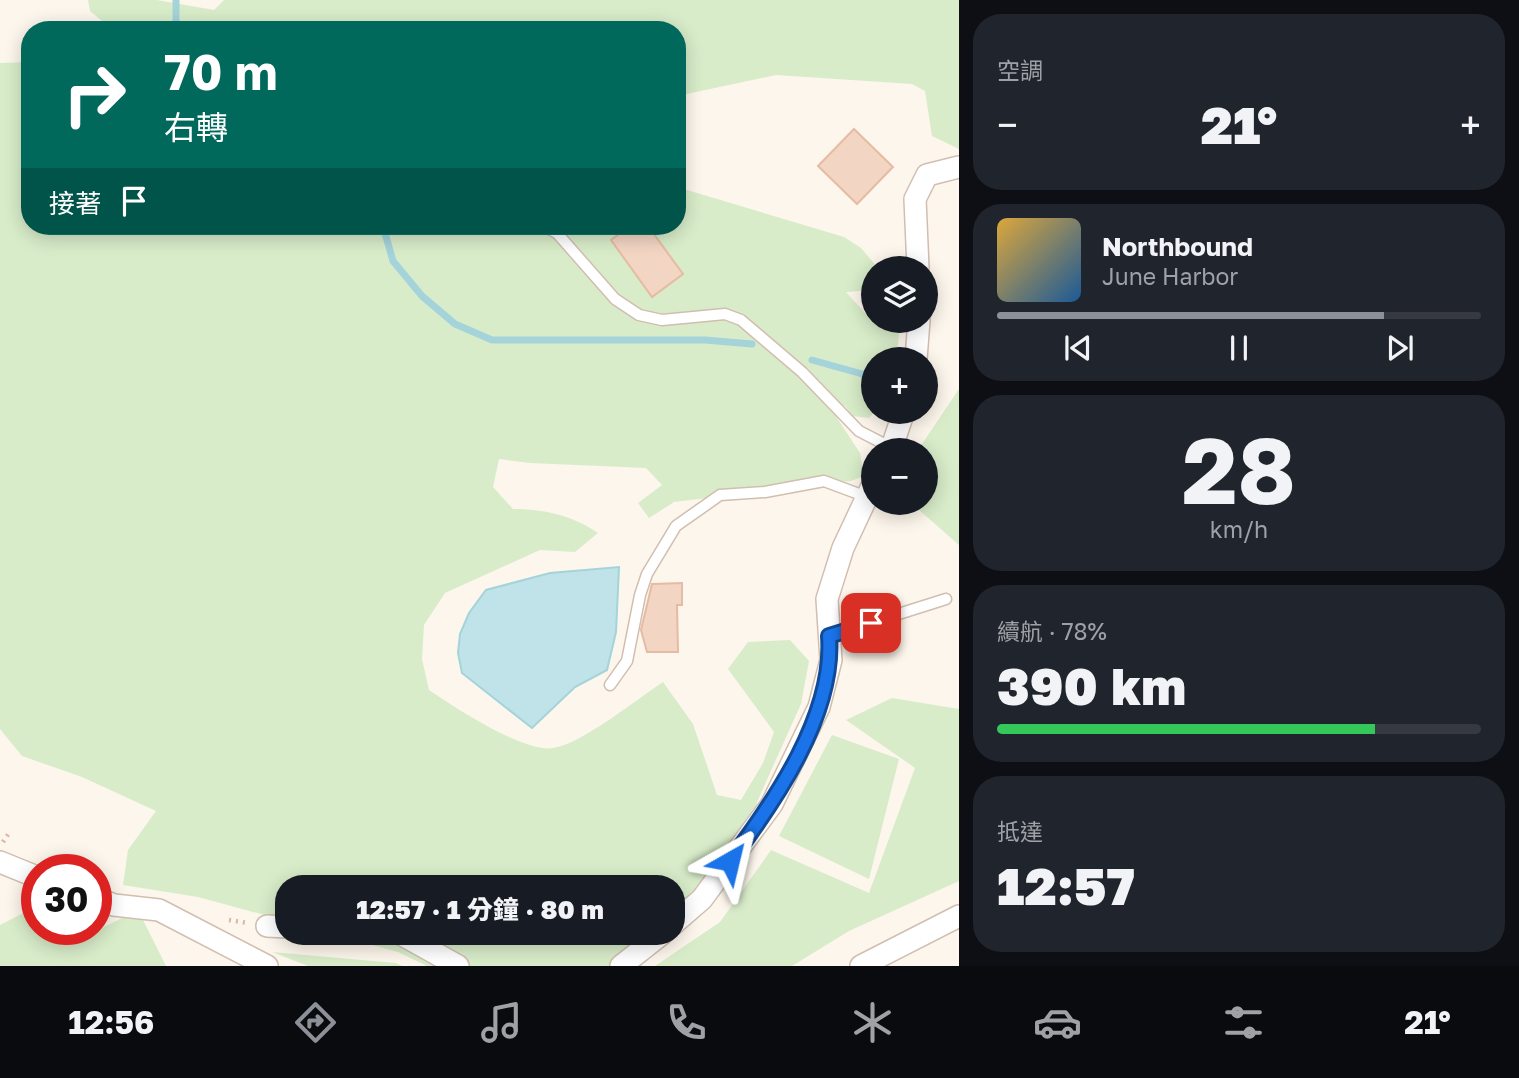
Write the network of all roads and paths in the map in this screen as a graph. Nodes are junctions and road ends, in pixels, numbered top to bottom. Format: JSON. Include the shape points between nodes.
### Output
{"nodes":[{"id":1,"x":959,"y":167,"type":"edge"},
{"id":2,"x":558,"y":235,"type":"edge"},
{"id":3,"x":917,"y":256,"type":"edge"},
{"id":4,"x":871,"y":438,"type":"edge"},
{"id":5,"x":861,"y":489,"type":"edge"},
{"id":6,"x":861,"y":510,"type":"edge"},
{"id":7,"x":946,"y":599,"type":"dead end"},
{"id":8,"x":829,"y":636,"type":"junction"},
{"id":9,"x":610,"y":685,"type":"dead end"},
{"id":10,"x":0,"y":862,"type":"edge"},
{"id":11,"x":21,"y":871,"type":"edge"},
{"id":12,"x":112,"y":904,"type":"edge"},
{"id":13,"x":685,"y":914,"type":"edge"},
{"id":14,"x":959,"y":916,"type":"edge"},
{"id":15,"x":420,"y":945,"type":"edge"},
{"id":16,"x":648,"y":945,"type":"edge"},
{"id":17,"x":267,"y":966,"type":"edge"},
{"id":18,"x":458,"y":966,"type":"edge"},
{"id":19,"x":621,"y":966,"type":"edge"},
{"id":20,"x":861,"y":966,"type":"edge"}],
"edges":[{"from":1,"to":3,"type":"street","via":[[927,175],[915,199]]},
{"from":2,"to":4,"type":"lane","via":[[615,299],[639,315],[662,320],[725,314],[741,320]]},
{"from":5,"to":9,"type":"lane","via":[[824,481],[720,495],[676,526],[647,574],[628,661]]},
{"from":6,"to":8,"type":"street","via":[[827,599]]},
{"from":7,"to":8,"type":"lane"},
{"from":8,"to":13,"type":"street","via":[[831,660],[819,707],[772,804],[702,899]]},
{"from":10,"to":11,"type":"street"},
{"from":12,"to":17,"type":"street","via":[[159,910]]},
{"from":14,"to":20,"type":"street"},
{"from":15,"to":18,"type":"street"},
{"from":16,"to":19,"type":"street"}]}
